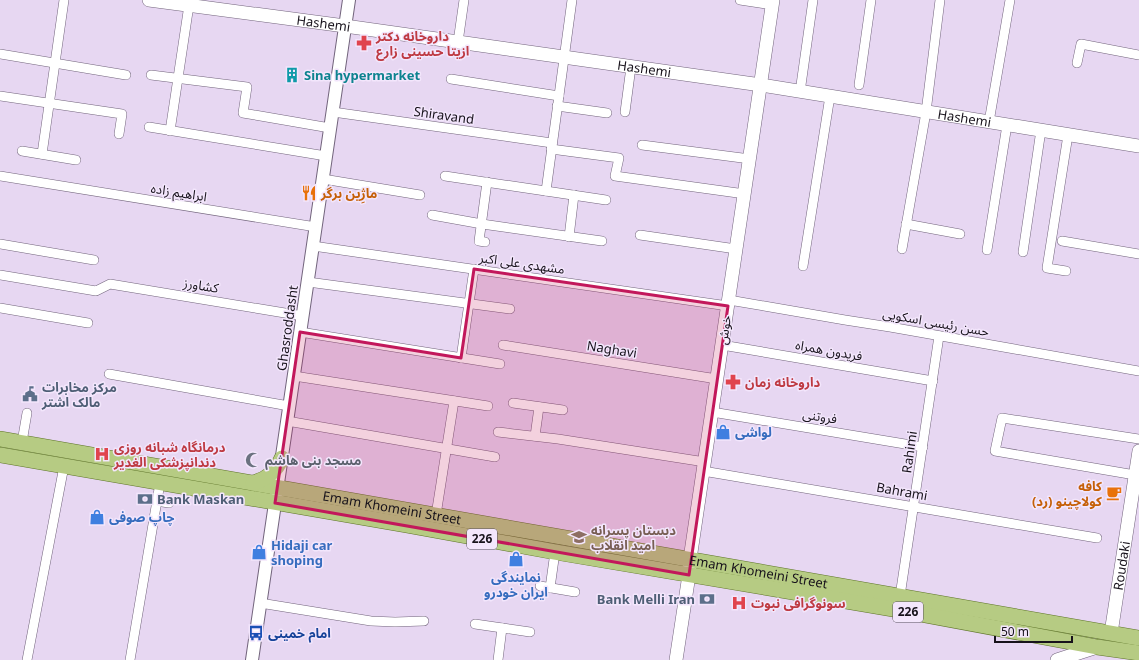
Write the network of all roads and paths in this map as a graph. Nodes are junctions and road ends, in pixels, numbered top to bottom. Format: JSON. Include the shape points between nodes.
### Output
{"nodes":[{"id":1,"x":64,"y":0,"type":"edge"},
{"id":2,"x":149,"y":0,"type":"edge"},
{"id":3,"x":349,"y":0,"type":"edge"},
{"id":4,"x":464,"y":0,"type":"edge"},
{"id":5,"x":572,"y":0,"type":"edge"},
{"id":6,"x":740,"y":0,"type":"edge"},
{"id":7,"x":813,"y":0,"type":"edge"},
{"id":8,"x":871,"y":0,"type":"edge"},
{"id":9,"x":940,"y":0,"type":"edge"},
{"id":10,"x":1010,"y":0,"type":"edge"},
{"id":11,"x":773,"y":2,"type":"edge"},
{"id":12,"x":189,"y":5,"type":"junction"},
{"id":13,"x":219,"y":5,"type":"edge"},
{"id":14,"x":345,"y":26,"type":"junction"},
{"id":15,"x":458,"y":42,"type":"junction"},
{"id":16,"x":0,"y":54,"type":"edge"},
{"id":17,"x":1139,"y":55,"type":"edge"},
{"id":18,"x":564,"y":57,"type":"junction"},
{"id":19,"x":55,"y":63,"type":"junction"},
{"id":20,"x":1077,"y":63,"type":"dead end"},
{"id":21,"x":631,"y":67,"type":"junction"},
{"id":22,"x":126,"y":74,"type":"dead end"},
{"id":23,"x":151,"y":75,"type":"dead end"},
{"id":24,"x":178,"y":79,"type":"junction"},
{"id":25,"x":451,"y":79,"type":"dead end"},
{"id":26,"x":761,"y":85,"type":"junction"},
{"id":27,"x":859,"y":85,"type":"dead end"},
{"id":28,"x":800,"y":92,"type":"junction"},
{"id":29,"x":0,"y":96,"type":"edge"},
{"id":30,"x":559,"y":96,"type":"junction"},
{"id":31,"x":830,"y":96,"type":"junction"},
{"id":32,"x":49,"y":103,"type":"junction"},
{"id":33,"x":557,"y":106,"type":"junction"},
{"id":34,"x":333,"y":112,"type":"junction"},
{"id":35,"x":625,"y":112,"type":"dead end"},
{"id":36,"x":926,"y":112,"type":"junction"},
{"id":37,"x":607,"y":113,"type":"dead end"},
{"id":38,"x":989,"y":122,"type":"junction"},
{"id":39,"x":1007,"y":125,"type":"junction"},
{"id":40,"x":148,"y":127,"type":"dead end"},
{"id":41,"x":330,"y":128,"type":"junction"},
{"id":42,"x":170,"y":130,"type":"junction"},
{"id":43,"x":1041,"y":130,"type":"junction"},
{"id":44,"x":119,"y":134,"type":"dead end"},
{"id":45,"x":1068,"y":134,"type":"junction"},
{"id":46,"x":642,"y":145,"type":"dead end"},
{"id":47,"x":552,"y":146,"type":"junction"},
{"id":48,"x":1139,"y":146,"type":"edge"},
{"id":49,"x":22,"y":152,"type":"dead end"},
{"id":50,"x":42,"y":154,"type":"junction"},
{"id":51,"x":326,"y":156,"type":"junction"},
{"id":52,"x":750,"y":159,"type":"junction"},
{"id":53,"x":76,"y":160,"type":"dead end"},
{"id":54,"x":0,"y":176,"type":"edge"},
{"id":55,"x":445,"y":176,"type":"dead end"},
{"id":56,"x":323,"y":179,"type":"junction"},
{"id":57,"x":487,"y":182,"type":"junction"},
{"id":58,"x":546,"y":191,"type":"junction"},
{"id":59,"x":745,"y":194,"type":"junction"},
{"id":60,"x":420,"y":195,"type":"dead end"},
{"id":61,"x":574,"y":195,"type":"junction"},
{"id":62,"x":606,"y":200,"type":"dead end"},
{"id":63,"x":432,"y":215,"type":"dead end"},
{"id":64,"x":482,"y":224,"type":"junction"},
{"id":65,"x":906,"y":224,"type":"junction"},
{"id":66,"x":316,"y":227,"type":"junction"},
{"id":67,"x":960,"y":234,"type":"dead end"},
{"id":68,"x":640,"y":235,"type":"dead end"},
{"id":69,"x":569,"y":237,"type":"junction"},
{"id":70,"x":602,"y":241,"type":"dead end"},
{"id":71,"x":1062,"y":241,"type":"dead end"},
{"id":72,"x":486,"y":242,"type":"dead end"},
{"id":73,"x":0,"y":244,"type":"edge"},
{"id":74,"x":313,"y":246,"type":"junction"},
{"id":75,"x":736,"y":249,"type":"junction"},
{"id":76,"x":902,"y":249,"type":"dead end"},
{"id":77,"x":987,"y":250,"type":"dead end"},
{"id":78,"x":1023,"y":252,"type":"dead end"},
{"id":79,"x":1139,"y":254,"type":"edge"},
{"id":80,"x":94,"y":260,"type":"dead end"},
{"id":81,"x":803,"y":266,"type":"dead end"},
{"id":82,"x":474,"y":269,"type":"junction"},
{"id":83,"x":1066,"y":271,"type":"dead end"},
{"id":84,"x":0,"y":276,"type":"edge"},
{"id":85,"x":308,"y":282,"type":"junction"},
{"id":86,"x":469,"y":303,"type":"junction"},
{"id":87,"x":728,"y":303,"type":"junction"},
{"id":88,"x":0,"y":308,"type":"edge"},
{"id":89,"x":510,"y":309,"type":"dead end"},
{"id":90,"x":303,"y":316,"type":"junction"},
{"id":91,"x":88,"y":323,"type":"dead end"},
{"id":92,"x":300,"y":332,"type":"junction"},
{"id":93,"x":939,"y":336,"type":"junction"},
{"id":94,"x":503,"y":345,"type":"dead end"},
{"id":95,"x":722,"y":345,"type":"junction"},
{"id":96,"x":461,"y":358,"type":"junction"},
{"id":97,"x":500,"y":364,"type":"dead end"},
{"id":98,"x":1139,"y":371,"type":"edge"},
{"id":99,"x":109,"y":374,"type":"dead end"},
{"id":100,"x":294,"y":376,"type":"junction"},
{"id":101,"x":717,"y":379,"type":"junction"},
{"id":102,"x":933,"y":381,"type":"junction"},
{"id":103,"x":454,"y":401,"type":"junction"},
{"id":104,"x":513,"y":403,"type":"dead end"},
{"id":105,"x":289,"y":406,"type":"junction"},
{"id":106,"x":488,"y":406,"type":"dead end"},
{"id":107,"x":539,"y":407,"type":"junction"},
{"id":108,"x":563,"y":410,"type":"dead end"},
{"id":109,"x":712,"y":412,"type":"junction"},
{"id":110,"x":27,"y":413,"type":"dead end"},
{"id":111,"x":287,"y":421,"type":"junction"},
{"id":112,"x":498,"y":432,"type":"dead end"},
{"id":113,"x":535,"y":436,"type":"junction"},
{"id":114,"x":0,"y":439,"type":"edge"},
{"id":115,"x":1139,"y":439,"type":"edge"},
{"id":116,"x":22,"y":442,"type":"junction"},
{"id":117,"x":923,"y":447,"type":"junction"},
{"id":118,"x":446,"y":449,"type":"junction"},
{"id":119,"x":1139,"y":451,"type":"edge"},
{"id":120,"x":0,"y":455,"type":"edge"},
{"id":121,"x":495,"y":457,"type":"dead end"},
{"id":122,"x":282,"y":458,"type":"junction"},
{"id":123,"x":64,"y":466,"type":"junction"},
{"id":124,"x":704,"y":466,"type":"junction"},
{"id":125,"x":1135,"y":475,"type":"junction"},
{"id":126,"x":160,"y":482,"type":"junction"},
{"id":127,"x":252,"y":483,"type":"junction"},
{"id":128,"x":277,"y":487,"type":"junction"},
{"id":129,"x":156,"y":501,"type":"junction"},
{"id":130,"x":169,"y":503,"type":"dead end"},
{"id":131,"x":275,"y":503,"type":"junction"},
{"id":132,"x":914,"y":507,"type":"junction"},
{"id":133,"x":436,"y":515,"type":"junction"},
{"id":134,"x":1097,"y":538,"type":"dead end"},
{"id":135,"x":555,"y":552,"type":"junction"},
{"id":136,"x":690,"y":559,"type":"junction"},
{"id":137,"x":689,"y":575,"type":"junction"},
{"id":138,"x":540,"y":586,"type":"dead end"},
{"id":139,"x":550,"y":588,"type":"junction"},
{"id":140,"x":575,"y":592,"type":"dead end"},
{"id":141,"x":900,"y":596,"type":"junction"},
{"id":142,"x":870,"y":599,"type":"junction"},
{"id":143,"x":260,"y":603,"type":"junction"},
{"id":144,"x":424,"y":621,"type":"dead end"},
{"id":145,"x":475,"y":624,"type":"dead end"},
{"id":146,"x":502,"y":628,"type":"junction"},
{"id":147,"x":530,"y":632,"type":"dead end"},
{"id":148,"x":1111,"y":633,"type":"junction"},
{"id":149,"x":1139,"y":638,"type":"edge"},
{"id":150,"x":1097,"y":646,"type":"junction"},
{"id":151,"x":1133,"y":652,"type":"edge"},
{"id":152,"x":27,"y":660,"type":"edge"},
{"id":153,"x":130,"y":660,"type":"edge"},
{"id":154,"x":252,"y":660,"type":"edge"},
{"id":155,"x":498,"y":660,"type":"edge"},
{"id":156,"x":676,"y":660,"type":"edge"},
{"id":157,"x":1057,"y":660,"type":"edge"},
{"id":158,"x":1112,"y":660,"type":"edge"}],
"edges":[{"from":1,"to":19,"type":"street"},
{"from":2,"to":12,"type":"main road","name":"Hashemi"},
{"from":3,"to":14,"type":"street","name":"Ghasroddasht"},
{"from":4,"to":15,"type":"street"},
{"from":5,"to":18,"type":"street"},
{"from":6,"to":11,"type":"street"},
{"from":7,"to":28,"type":"street"},
{"from":8,"to":27,"type":"street"},
{"from":9,"to":36,"type":"street"},
{"from":10,"to":38,"type":"street"},
{"from":11,"to":26,"type":"main road","name":"خوش"},
{"from":12,"to":13,"type":"main road","name":"Hashemi"},
{"from":12,"to":24,"type":"street"},
{"from":13,"to":14,"type":"main road","name":"Hashemi"},
{"from":14,"to":15,"type":"main road","name":"Hashemi"},
{"from":14,"to":34,"type":"street","name":"Ghasroddasht"},
{"from":15,"to":18,"type":"main road","name":"Hashemi"},
{"from":16,"to":19,"type":"street"},
{"from":17,"to":20,"type":"street","via":[[1081,44]]},
{"from":18,"to":21,"type":"main road","name":"Hashemi"},
{"from":18,"to":30,"type":"street"},
{"from":19,"to":22,"type":"street"},
{"from":19,"to":32,"type":"street"},
{"from":21,"to":26,"type":"main road","name":"Hashemi"},
{"from":21,"to":35,"type":"street"},
{"from":23,"to":24,"type":"street"},
{"from":24,"to":41,"type":"street","via":[[246,87],[243,113]]},
{"from":24,"to":42,"type":"street"},
{"from":25,"to":30,"type":"street"},
{"from":26,"to":28,"type":"main road","name":"Hashemi"},
{"from":26,"to":52,"type":"main road","name":"خوش"},
{"from":28,"to":31,"type":"main road","name":"Hashemi"},
{"from":29,"to":32,"type":"street"},
{"from":30,"to":33,"type":"street"},
{"from":31,"to":36,"type":"main road","name":"Hashemi"},
{"from":31,"to":81,"type":"street"},
{"from":32,"to":44,"type":"street","via":[[122,114]]},
{"from":32,"to":50,"type":"street"},
{"from":33,"to":37,"type":"street"},
{"from":33,"to":47,"type":"street"},
{"from":34,"to":41,"type":"street","name":"Ghasroddasht"},
{"from":34,"to":47,"type":"street","name":"Shiravand"},
{"from":36,"to":38,"type":"main road","name":"Hashemi"},
{"from":36,"to":65,"type":"street"},
{"from":38,"to":39,"type":"main road","name":"Hashemi"},
{"from":39,"to":43,"type":"main road","name":"Hashemi"},
{"from":39,"to":77,"type":"street"},
{"from":40,"to":42,"type":"street"},
{"from":41,"to":51,"type":"street","name":"Ghasroddasht"},
{"from":42,"to":51,"type":"street"},
{"from":43,"to":45,"type":"main road","name":"Hashemi"},
{"from":43,"to":78,"type":"street"},
{"from":45,"to":48,"type":"main road","name":"Hashemi"},
{"from":45,"to":83,"type":"street","via":[[1047,268]]},
{"from":46,"to":52,"type":"street"},
{"from":47,"to":58,"type":"street"},
{"from":47,"to":59,"type":"street","name":"Shiravand","via":[[619,158],[615,176]]},
{"from":49,"to":50,"type":"street"},
{"from":50,"to":53,"type":"street"},
{"from":51,"to":56,"type":"street","name":"Ghasroddasht"},
{"from":52,"to":59,"type":"main road","name":"خوش"},
{"from":54,"to":66,"type":"street","name":"ابراهیم زاده"},
{"from":55,"to":57,"type":"street"},
{"from":56,"to":60,"type":"street"},
{"from":56,"to":66,"type":"street","name":"Ghasroddasht"},
{"from":57,"to":58,"type":"street"},
{"from":57,"to":64,"type":"street"},
{"from":58,"to":61,"type":"street"},
{"from":59,"to":75,"type":"main road","name":"خوش"},
{"from":61,"to":62,"type":"street"},
{"from":61,"to":69,"type":"street"},
{"from":63,"to":64,"type":"street"},
{"from":64,"to":69,"type":"street"},
{"from":64,"to":72,"type":"street","via":[[479,241]]},
{"from":65,"to":67,"type":"street"},
{"from":65,"to":76,"type":"street"},
{"from":66,"to":74,"type":"street","name":"Ghasroddasht"},
{"from":68,"to":75,"type":"street"},
{"from":69,"to":70,"type":"street"},
{"from":71,"to":79,"type":"street"},
{"from":73,"to":80,"type":"street"},
{"from":74,"to":82,"type":"street","name":"مشهدی علی اکبر"},
{"from":74,"to":85,"type":"street","name":"Ghasroddasht"},
{"from":75,"to":87,"type":"main road","name":"خوش"},
{"from":82,"to":86,"type":"street"},
{"from":82,"to":87,"type":"street","name":"مشهدی علی اکبر"},
{"from":84,"to":90,"type":"street","name":"کشاورز","via":[[96,291],[110,284]]},
{"from":85,"to":86,"type":"street"},
{"from":85,"to":90,"type":"street","name":"Ghasroddasht"},
{"from":86,"to":89,"type":"street"},
{"from":86,"to":96,"type":"street"},
{"from":87,"to":93,"type":"street","name":"حسن رئیسی اسکویی"},
{"from":87,"to":95,"type":"main road","name":"خوش"},
{"from":88,"to":91,"type":"street"},
{"from":90,"to":92,"type":"street","name":"Ghasroddasht"},
{"from":92,"to":96,"type":"street"},
{"from":92,"to":100,"type":"street","name":"Ghasroddasht"},
{"from":93,"to":98,"type":"street","name":"حسن رئیسی اسکویی"},
{"from":93,"to":102,"type":"street","name":"Rahimi"},
{"from":94,"to":101,"type":"street","name":"Naghavi"},
{"from":95,"to":101,"type":"main road","name":"خوش"},
{"from":95,"to":102,"type":"street","name":"فریدون همراه"},
{"from":96,"to":97,"type":"street"},
{"from":99,"to":105,"type":"street"},
{"from":100,"to":103,"type":"street"},
{"from":100,"to":105,"type":"street","name":"Ghasroddasht"},
{"from":101,"to":109,"type":"main road","name":"خوش"},
{"from":102,"to":117,"type":"street","name":"Rahimi"},
{"from":103,"to":106,"type":"street"},
{"from":103,"to":118,"type":"street"},
{"from":104,"to":107,"type":"street"},
{"from":105,"to":111,"type":"street","name":"Ghasroddasht"},
{"from":107,"to":108,"type":"street"},
{"from":107,"to":113,"type":"street"},
{"from":109,"to":117,"type":"street","name":"فروتنی"},
{"from":109,"to":124,"type":"main road","name":"خوش"},
{"from":110,"to":116,"type":"street"},
{"from":111,"to":118,"type":"street"},
{"from":111,"to":122,"type":"street","name":"Ghasroddasht"},
{"from":112,"to":113,"type":"street","name":"Bahrami"},
{"from":113,"to":124,"type":"street","name":"Bahrami"},
{"from":114,"to":116,"type":"main road","name":"Emam Khomeini Street","number":"226"},
{"from":115,"to":125,"type":"street","via":[[1002,418],[995,451]]},
{"from":116,"to":127,"type":"main road","name":"Emam Khomeini Street","number":"226"},
{"from":117,"to":132,"type":"street","name":"Rahimi"},
{"from":118,"to":121,"type":"street"},
{"from":118,"to":133,"type":"street"},
{"from":119,"to":125,"type":"main road","name":"Roudaki"},
{"from":120,"to":123,"type":"main road","name":"Emam Khomeini Street","number":"226"},
{"from":122,"to":127,"type":"main road","via":[[273,472],[264,479]]},
{"from":122,"to":128,"type":"street","name":"Ghasroddasht"},
{"from":123,"to":126,"type":"main road","name":"Emam Khomeini Street","number":"226"},
{"from":123,"to":152,"type":"street"},
{"from":124,"to":132,"type":"street","name":"Bahrami"},
{"from":124,"to":136,"type":"main road","name":"خوش"},
{"from":125,"to":148,"type":"main road","name":"Roudaki"},
{"from":126,"to":129,"type":"street"},
{"from":126,"to":131,"type":"main road","name":"Emam Khomeini Street","number":"226"},
{"from":127,"to":128,"type":"main road","name":"Emam Khomeini Street","number":"226"},
{"from":128,"to":131,"type":"street","name":"Ghasroddasht"},
{"from":128,"to":133,"type":"main road","name":"Emam Khomeini Street","number":"226"},
{"from":129,"to":130,"type":"street"},
{"from":129,"to":153,"type":"street"},
{"from":131,"to":135,"type":"main road","name":"Emam Khomeini Street","number":"226"},
{"from":131,"to":143,"type":"street","name":"Ghasroddasht"},
{"from":132,"to":134,"type":"street","name":"Bahrami"},
{"from":132,"to":141,"type":"street","name":"Rahimi"},
{"from":133,"to":136,"type":"main road","name":"Emam Khomeini Street","number":"226"},
{"from":135,"to":137,"type":"main road","name":"Emam Khomeini Street","number":"226"},
{"from":135,"to":139,"type":"street"},
{"from":136,"to":137,"type":"main road","name":"خوش"},
{"from":136,"to":142,"type":"main road","name":"Emam Khomeini Street","number":"226"},
{"from":137,"to":142,"type":"main road","name":"Emam Khomeini Street","number":"226"},
{"from":137,"to":156,"type":"main road","name":"خوش"},
{"from":138,"to":139,"type":"street"},
{"from":139,"to":140,"type":"street"},
{"from":141,"to":142,"type":"main road","name":"Emam Khomeini Street","number":"226"},
{"from":141,"to":148,"type":"main road","name":"Emam Khomeini Street","number":"226"},
{"from":142,"to":150,"type":"main road","name":"Emam Khomeini Street","number":"226","via":[[899,610]]},
{"from":143,"to":144,"type":"street","via":[[371,621]]},
{"from":143,"to":154,"type":"street","name":"Ghasroddasht"},
{"from":145,"to":146,"type":"street"},
{"from":146,"to":147,"type":"street"},
{"from":146,"to":155,"type":"street"},
{"from":148,"to":149,"type":"main road","name":"Emam Khomeini Street","number":"226"},
{"from":150,"to":151,"type":"main road","name":"Emam Khomeini Street","number":"226"},
{"from":150,"to":157,"type":"main road"},
{"from":151,"to":158,"type":"main road","via":[[1118,654]]}]}
